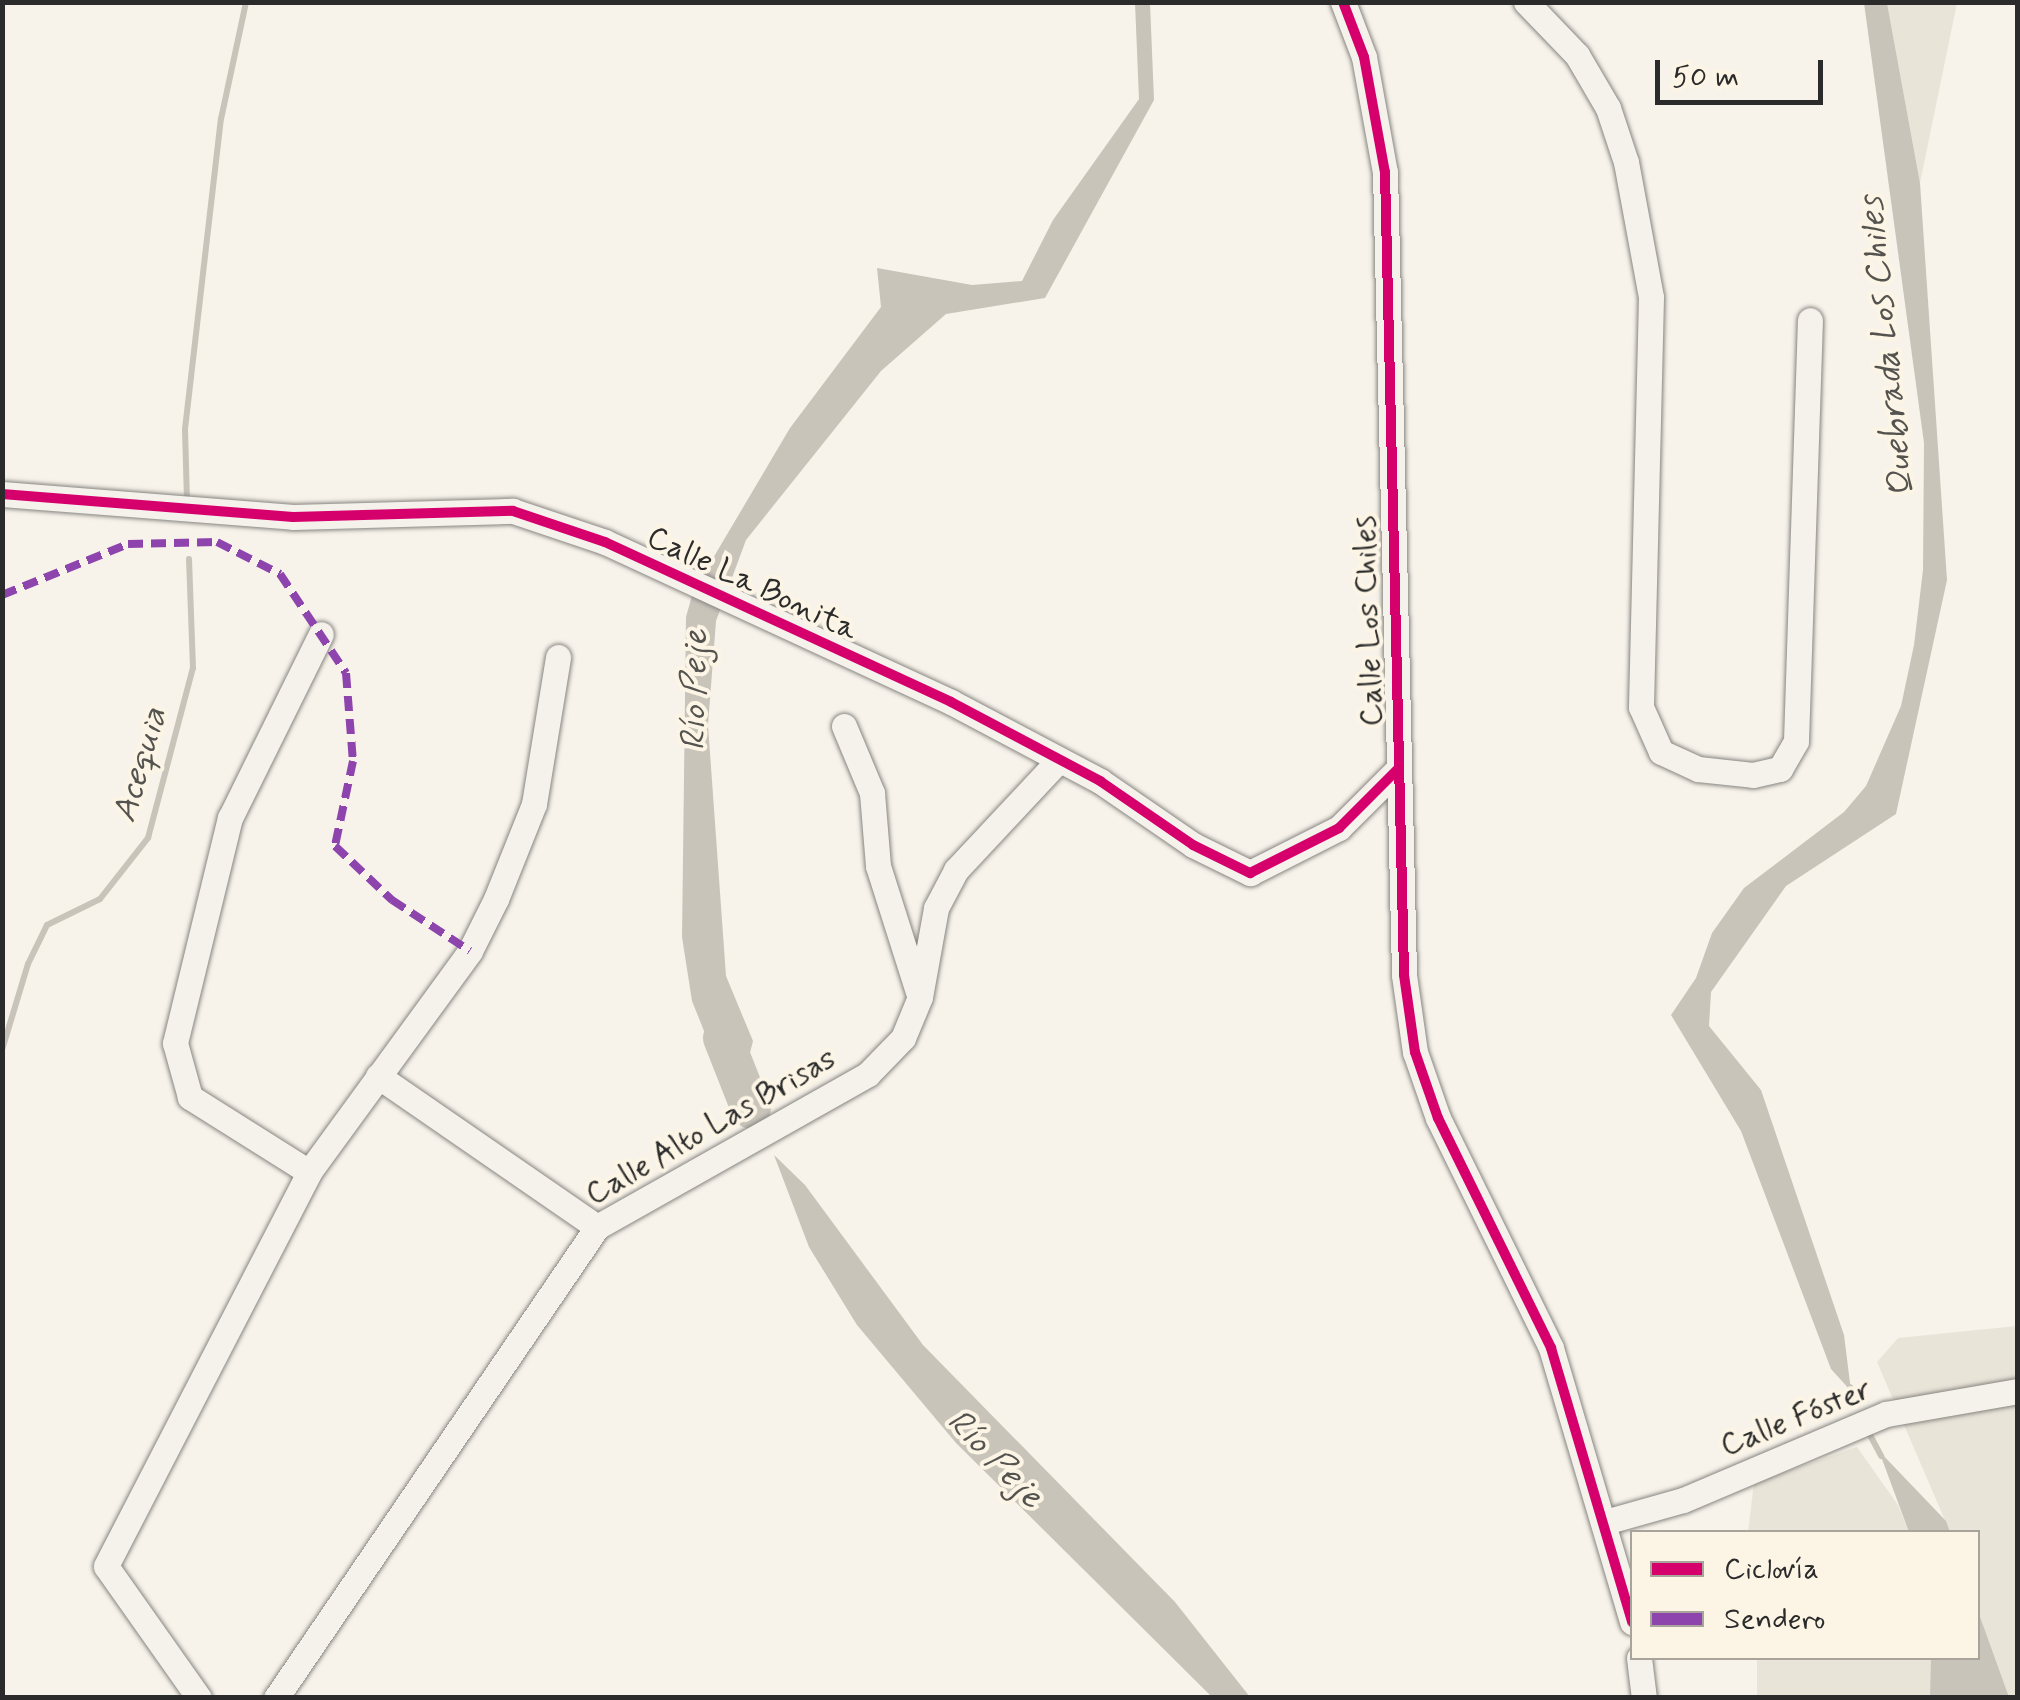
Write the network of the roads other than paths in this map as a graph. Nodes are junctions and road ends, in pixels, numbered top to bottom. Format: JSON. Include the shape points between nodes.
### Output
{"nodes":[{"id":1,"x":1343,"y":2,"type":"edge"},
{"id":2,"x":1526,"y":2,"type":"edge"},
{"id":3,"x":1810,"y":320,"type":"dead end"},
{"id":4,"x":2,"y":494,"type":"edge"},
{"id":5,"x":321,"y":634,"type":"dead end"},
{"id":6,"x":558,"y":657,"type":"dead end"},
{"id":7,"x":844,"y":726,"type":"dead end"},
{"id":8,"x":1057,"y":762,"type":"junction"},
{"id":9,"x":1398,"y":769,"type":"junction"},
{"id":10,"x":920,"y":997,"type":"junction"},
{"id":11,"x":378,"y":1076,"type":"junction"},
{"id":12,"x":308,"y":1172,"type":"junction"},
{"id":13,"x":598,"y":1227,"type":"junction"},
{"id":14,"x":2018,"y":1391,"type":"edge"},
{"id":15,"x":1604,"y":1522,"type":"junction"},
{"id":16,"x":1630,"y":1615,"type":"edge"},
{"id":17,"x":1639,"y":1660,"type":"edge"},
{"id":18,"x":200,"y":1698,"type":"edge"},
{"id":19,"x":276,"y":1698,"type":"edge"},
{"id":20,"x":1644,"y":1698,"type":"edge"}],
"edges":[{"from":1,"to":9,"type":"street","name":"Calle Los Chiles","via":[[1364,57],[1385,172]]},
{"from":2,"to":3,"type":"street","via":[[1577,55],[1608,108],[1626,162],[1652,296],[1641,707],[1661,752],[1698,769],[1752,775],[1780,769],[1796,741]]},
{"from":4,"to":8,"type":"street","name":"Calle La Bonita","via":[[293,517],[513,511],[605,542],[951,702]]},
{"from":5,"to":12,"type":"street","via":[[230,818],[175,1042],[190,1098]]},
{"from":6,"to":11,"type":"street","via":[[534,804],[496,899],[470,951]]},
{"from":7,"to":10,"type":"street","via":[[872,792],[878,866]]},
{"from":8,"to":9,"type":"street","name":"Calle La Bonita","via":[[1250,873],[1340,828]]},
{"from":8,"to":10,"type":"street","name":"Calle Alto Las Brisas","via":[[956,870],[936,908]]},
{"from":9,"to":15,"type":"street","name":"Calle Los Chiles","via":[[1404,975],[1414,1052],[1438,1118],[1551,1348]]},
{"from":10,"to":13,"type":"street","name":"Calle Alto Las Brisas","via":[[903,1038],[868,1074]]},
{"from":11,"to":12,"type":"street"},
{"from":11,"to":13,"type":"street"},
{"from":12,"to":18,"type":"street","via":[[106,1566]]},
{"from":13,"to":19,"type":"street","name":"Calle Alto Las Brisas"},
{"from":14,"to":15,"type":"street","name":"Calle Fóster","via":[[1886,1414],[1682,1500]]},
{"from":15,"to":16,"type":"street","name":"Calle Los Chiles"},
{"from":17,"to":20,"type":"street"}]}
